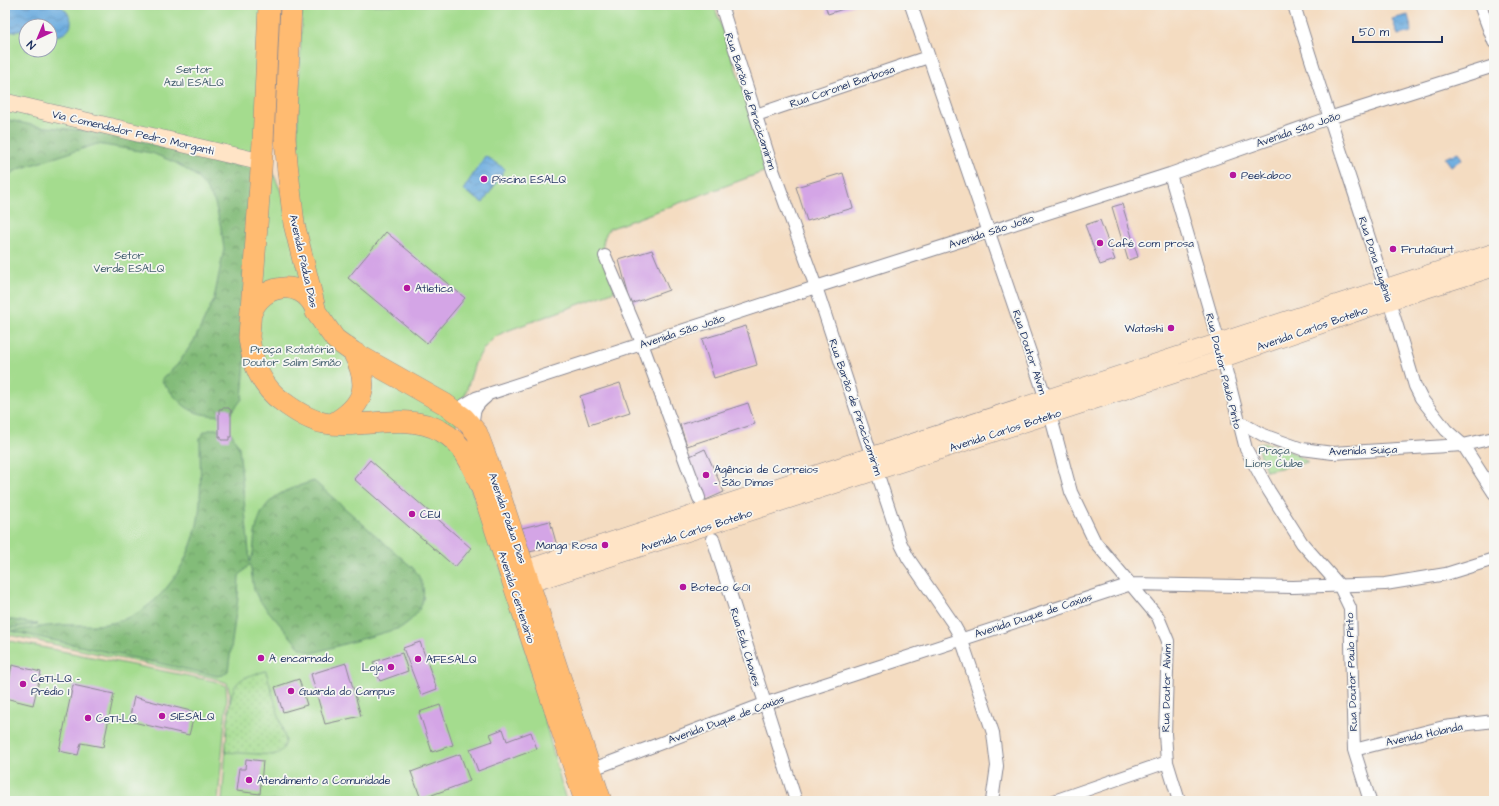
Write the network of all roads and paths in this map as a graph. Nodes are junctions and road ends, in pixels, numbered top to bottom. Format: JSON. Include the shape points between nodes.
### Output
{"nodes":[{"id":1,"x":291,"y":5,"type":"edge"},
{"id":2,"x":721,"y":5,"type":"edge"},
{"id":3,"x":911,"y":5,"type":"edge"},
{"id":4,"x":1294,"y":5,"type":"edge"},
{"id":5,"x":1480,"y":5,"type":"edge"},
{"id":6,"x":269,"y":8,"type":"edge"},
{"id":7,"x":1494,"y":42,"type":"edge"},
{"id":8,"x":928,"y":57,"type":"junction"},
{"id":9,"x":1494,"y":66,"type":"edge"},
{"id":10,"x":5,"y":102,"type":"edge"},
{"id":11,"x":756,"y":116,"type":"junction"},
{"id":12,"x":1329,"y":118,"type":"junction"},
{"id":13,"x":261,"y":162,"type":"junction"},
{"id":14,"x":1170,"y":174,"type":"junction"},
{"id":15,"x":290,"y":187,"type":"junction"},
{"id":16,"x":990,"y":231,"type":"junction"},
{"id":17,"x":1494,"y":252,"type":"edge"},
{"id":18,"x":604,"y":256,"type":"dead end"},
{"id":19,"x":1494,"y":268,"type":"edge"},
{"id":20,"x":816,"y":287,"type":"junction"},
{"id":21,"x":1388,"y":294,"type":"junction"},
{"id":22,"x":316,"y":312,"type":"junction"},
{"id":23,"x":251,"y":317,"type":"junction"},
{"id":24,"x":642,"y":344,"type":"junction"},
{"id":25,"x":1220,"y":351,"type":"junction"},
{"id":26,"x":353,"y":352,"type":"junction"},
{"id":27,"x":487,"y":396,"type":"junction"},
{"id":28,"x":1046,"y":399,"type":"junction"},
{"id":29,"x":454,"y":410,"type":"junction"},
{"id":30,"x":1050,"y":415,"type":"junction"},
{"id":31,"x":1238,"y":421,"type":"junction"},
{"id":32,"x":334,"y":423,"type":"junction"},
{"id":33,"x":473,"y":427,"type":"junction"},
{"id":34,"x":1494,"y":438,"type":"edge"},
{"id":35,"x":1463,"y":444,"type":"junction"},
{"id":36,"x":875,"y":463,"type":"junction"},
{"id":37,"x":1494,"y":493,"type":"edge"},
{"id":38,"x":699,"y":498,"type":"dead end"},
{"id":39,"x":713,"y":539,"type":"dead end"},
{"id":40,"x":1494,"y":559,"type":"edge"},
{"id":41,"x":523,"y":581,"type":"junction"},
{"id":42,"x":1131,"y":584,"type":"junction"},
{"id":43,"x":1338,"y":585,"type":"junction"},
{"id":44,"x":961,"y":638,"type":"junction"},
{"id":45,"x":764,"y":704,"type":"junction"},
{"id":46,"x":1494,"y":721,"type":"edge"},
{"id":47,"x":1354,"y":750,"type":"junction"},
{"id":48,"x":1167,"y":762,"type":"junction"},
{"id":49,"x":590,"y":770,"type":"junction"},
{"id":50,"x":585,"y":801,"type":"edge"},
{"id":51,"x":601,"y":801,"type":"edge"},
{"id":52,"x":796,"y":801,"type":"edge"},
{"id":53,"x":992,"y":801,"type":"edge"},
{"id":54,"x":1054,"y":801,"type":"edge"},
{"id":55,"x":1179,"y":801,"type":"edge"},
{"id":56,"x":1370,"y":801,"type":"edge"}],
"edges":[{"from":1,"to":15,"type":"highway","name":"Avenida Pádua Dias","via":[[285,138]]},
{"from":2,"to":11,"type":"street","name":"Rua Barão de Piracicamirim"},
{"from":3,"to":8,"type":"street","name":"Rua Doutor Alvim"},
{"from":4,"to":12,"type":"street","name":"Rua Dona Eugênia"},
{"from":5,"to":7,"type":"street"},
{"from":6,"to":13,"type":"highway"},
{"from":8,"to":11,"type":"street","name":"Rua Coronel Barbosa"},
{"from":8,"to":16,"type":"street","name":"Rua Doutor Alvim"},
{"from":9,"to":12,"type":"street","name":"Avenida São João"},
{"from":10,"to":13,"type":"main road","name":"Via Comendador Pedro Morganti"},
{"from":11,"to":20,"type":"street","name":"Rua Barão de Piracicamirim"},
{"from":12,"to":14,"type":"street","name":"Avenida São João"},
{"from":12,"to":21,"type":"street","name":"Rua Dona Eugênia"},
{"from":13,"to":15,"type":"highway","via":[[272,166]]},
{"from":13,"to":23,"type":"highway"},
{"from":14,"to":16,"type":"street","name":"Avenida São João"},
{"from":14,"to":25,"type":"street","name":"Rua Doutor Paulo Pinto"},
{"from":15,"to":22,"type":"highway","name":"Avenida Pádua Dias","via":[[294,224]]},
{"from":16,"to":20,"type":"street","name":"Avenida São João"},
{"from":16,"to":28,"type":"street","name":"Rua Doutor Alvim"},
{"from":17,"to":21,"type":"main road","name":"Avenida Carlos Botelho"},
{"from":18,"to":24,"type":"street"},
{"from":19,"to":21,"type":"main road","name":"Avenida Carlos Botelho"},
{"from":20,"to":24,"type":"street","name":"Avenida São João"},
{"from":20,"to":36,"type":"street","name":"Rua Barão de Piracicamirim"},
{"from":21,"to":25,"type":"main road","name":"Avenida Carlos Botelho"},
{"from":21,"to":35,"type":"street","name":"Rua Dona Eugênia","via":[[1415,386],[1421,398],[1446,430]]},
{"from":22,"to":23,"type":"highway","via":[[313,304],[301,293],[294,289],[277,288],[263,294],[254,306]]},
{"from":22,"to":26,"type":"highway","name":"Avenida Pádua Dias","via":[[335,339]]},
{"from":23,"to":32,"type":"highway","via":[[251,354],[268,388],[277,398],[301,414],[315,420]]},
{"from":24,"to":27,"type":"street","name":"Avenida São João"},
{"from":24,"to":38,"type":"street"},
{"from":25,"to":28,"type":"main road","name":"Avenida Carlos Botelho"},
{"from":25,"to":30,"type":"main road","name":"Avenida Carlos Botelho"},
{"from":25,"to":31,"type":"street","name":"Rua Doutor Paulo Pinto"},
{"from":26,"to":29,"type":"highway","name":"Avenida Pádua Dias"},
{"from":26,"to":32,"type":"highway","via":[[364,380],[362,394],[354,410]]},
{"from":27,"to":29,"type":"street","name":"Avenida São João","via":[[476,398]]},
{"from":27,"to":33,"type":"street","name":"Avenida São João","via":[[476,405]]},
{"from":28,"to":30,"type":"street","name":"Rua Doutor Alvim"},
{"from":28,"to":36,"type":"main road","name":"Avenida Carlos Botelho"},
{"from":29,"to":33,"type":"highway","name":"Avenida Pádua Dias"},
{"from":30,"to":36,"type":"main road","name":"Avenida Carlos Botelho"},
{"from":30,"to":42,"type":"street","name":"Rua Doutor Alvim","via":[[1071,492],[1095,542]]},
{"from":31,"to":35,"type":"street","name":"Avenida Suiça","via":[[1263,435],[1302,448],[1333,453]]},
{"from":31,"to":43,"type":"street","name":"Rua Doutor Paulo Pinto","via":[[1246,449],[1269,491],[1302,542]]},
{"from":32,"to":41,"type":"highway","name":"Avenida Centenário","via":[[413,423],[442,431],[469,458]]},
{"from":33,"to":41,"type":"highway","name":"Avenida Pádua Dias","via":[[485,451]]},
{"from":34,"to":35,"type":"street","name":"Avenida Suiça"},
{"from":35,"to":37,"type":"street","name":"Rua Dona Eugênia"},
{"from":36,"to":41,"type":"main road","name":"Avenida Carlos Botelho"},
{"from":36,"to":44,"type":"street","name":"Rua Barão de Piracicamirim","via":[[900,542]]},
{"from":39,"to":45,"type":"street","name":"Rua Edu Chaves"},
{"from":40,"to":43,"type":"street","name":"Avenida Duque de Caxias","via":[[1438,575],[1385,584]]},
{"from":41,"to":49,"type":"highway","name":"Avenida Centenário"},
{"from":41,"to":50,"type":"highway","name":"Avenida Centenário"},
{"from":42,"to":43,"type":"street","name":"Avenida Duque de Caxias","via":[[1247,587]]},
{"from":42,"to":44,"type":"street","name":"Avenida Duque de Caxias"},
{"from":42,"to":48,"type":"street","name":"Rua Doutor Alvim","via":[[1158,617],[1168,640],[1165,734]]},
{"from":43,"to":47,"type":"street","name":"Rua Doutor Paulo Pinto","via":[[1350,608]]},
{"from":44,"to":45,"type":"street","name":"Avenida Duque de Caxias"},
{"from":44,"to":53,"type":"street","name":"Rua Barão de Piracicamirim","via":[[993,733],[997,766]]},
{"from":45,"to":49,"type":"street","name":"Avenida Duque de Caxias"},
{"from":45,"to":52,"type":"street","name":"Rua Edu Chaves"},
{"from":46,"to":47,"type":"street","name":"Avenida Holanda","via":[[1444,728]]},
{"from":47,"to":56,"type":"street","name":"Rua Doutor Paulo Pinto"},
{"from":48,"to":54,"type":"street"},
{"from":48,"to":55,"type":"street","name":"Rua Doutor Alvim"},
{"from":49,"to":51,"type":"highway","name":"Avenida Centenário"}]}
